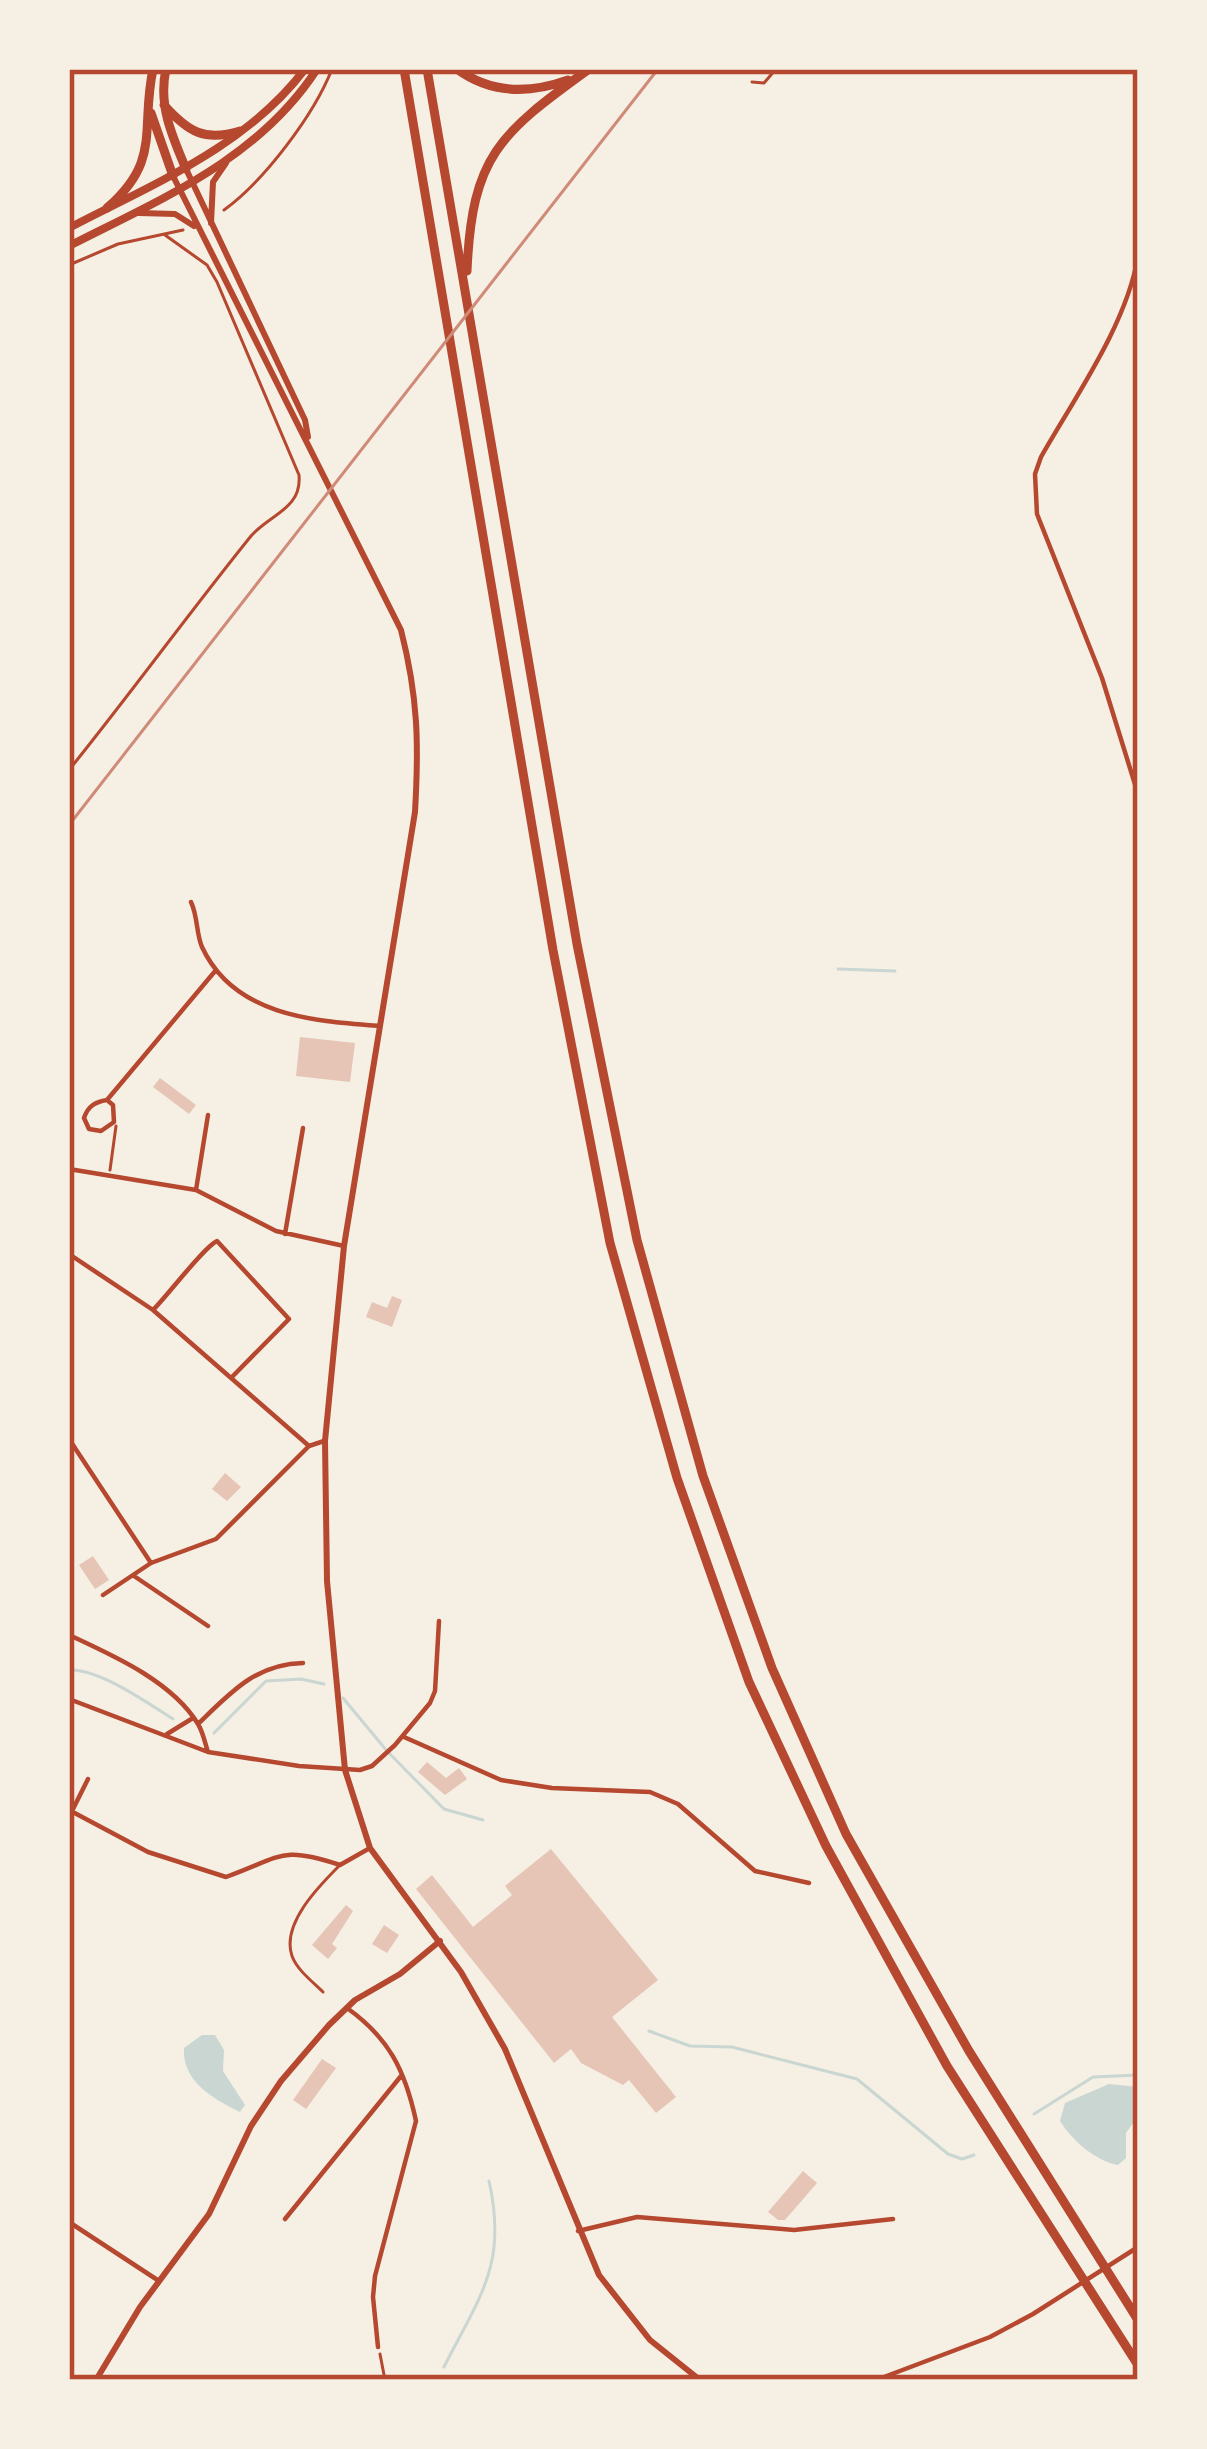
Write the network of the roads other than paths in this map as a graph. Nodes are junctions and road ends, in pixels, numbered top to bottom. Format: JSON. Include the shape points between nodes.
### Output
{"nodes":[{"id":1,"x":153,"y":69,"type":"edge"},
{"id":2,"x":166,"y":69,"type":"edge"},
{"id":3,"x":305,"y":69,"type":"edge"},
{"id":4,"x":316,"y":69,"type":"edge"},
{"id":5,"x":402,"y":69,"type":"edge"},
{"id":6,"x":427,"y":69,"type":"edge"},
{"id":7,"x":458,"y":69,"type":"edge"},
{"id":8,"x":589,"y":69,"type":"edge"},
{"id":9,"x":776,"y":69,"type":"edge"},
{"id":10,"x":578,"y":76,"type":"junction"},
{"id":11,"x":752,"y":82,"type":"dead end"},
{"id":12,"x":149,"y":102,"type":"junction"},
{"id":13,"x":164,"y":105,"type":"junction"},
{"id":14,"x":240,"y":131,"type":"junction"},
{"id":15,"x":228,"y":161,"type":"junction"},
{"id":16,"x":186,"y":169,"type":"junction"},
{"id":17,"x":173,"y":176,"type":"junction"},
{"id":18,"x":192,"y":182,"type":"junction"},
{"id":19,"x":179,"y":190,"type":"junction"},
{"id":20,"x":107,"y":208,"type":"junction"},
{"id":21,"x":135,"y":213,"type":"junction"},
{"id":22,"x":211,"y":227,"type":"junction"},
{"id":23,"x":69,"y":228,"type":"edge"},
{"id":24,"x":196,"y":228,"type":"junction"},
{"id":25,"x":69,"y":246,"type":"edge"},
{"id":26,"x":1138,"y":256,"type":"edge"},
{"id":27,"x":466,"y":294,"type":"junction"},
{"id":28,"x":309,"y":440,"type":"junction"},
{"id":29,"x":1138,"y":794,"type":"edge"},
{"id":30,"x":190,"y":902,"type":"dead end"},
{"id":31,"x":216,"y":970,"type":"junction"},
{"id":32,"x":380,"y":1026,"type":"junction"},
{"id":33,"x":107,"y":1100,"type":"junction"},
{"id":34,"x":208,"y":1115,"type":"dead end"},
{"id":35,"x":303,"y":1128,"type":"dead end"},
{"id":36,"x":69,"y":1169,"type":"edge"},
{"id":37,"x":196,"y":1190,"type":"junction"},
{"id":38,"x":285,"y":1234,"type":"junction"},
{"id":39,"x":344,"y":1246,"type":"junction"},
{"id":40,"x":69,"y":1254,"type":"edge"},
{"id":41,"x":153,"y":1310,"type":"junction"},
{"id":42,"x":231,"y":1378,"type":"junction"},
{"id":43,"x":69,"y":1439,"type":"edge"},
{"id":44,"x":325,"y":1441,"type":"junction"},
{"id":45,"x":309,"y":1446,"type":"junction"},
{"id":46,"x":151,"y":1563,"type":"junction"},
{"id":47,"x":134,"y":1576,"type":"junction"},
{"id":48,"x":103,"y":1595,"type":"dead end"},
{"id":49,"x":440,"y":1621,"type":"dead end"},
{"id":50,"x":208,"y":1626,"type":"dead end"},
{"id":51,"x":69,"y":1635,"type":"edge"},
{"id":52,"x":303,"y":1663,"type":"dead end"},
{"id":53,"x":69,"y":1699,"type":"edge"},
{"id":54,"x":196,"y":1721,"type":"junction"},
{"id":55,"x":167,"y":1735,"type":"junction"},
{"id":56,"x":404,"y":1737,"type":"junction"},
{"id":57,"x":208,"y":1752,"type":"junction"},
{"id":58,"x":345,"y":1770,"type":"junction"},
{"id":59,"x":88,"y":1779,"type":"dead end"},
{"id":60,"x":70,"y":1811,"type":"edge"},
{"id":61,"x":370,"y":1849,"type":"junction"},
{"id":62,"x":340,"y":1865,"type":"junction"},
{"id":63,"x":809,"y":1883,"type":"dead end"},
{"id":64,"x":440,"y":1941,"type":"junction"},
{"id":65,"x":323,"y":1992,"type":"dead end"},
{"id":66,"x":346,"y":2008,"type":"junction"},
{"id":67,"x":401,"y":2076,"type":"junction"},
{"id":68,"x":285,"y":2218,"type":"dead end"},
{"id":69,"x":893,"y":2219,"type":"dead end"},
{"id":70,"x":69,"y":2222,"type":"edge"},
{"id":71,"x":578,"y":2231,"type":"junction"},
{"id":72,"x":1136,"y":2248,"type":"edge"},
{"id":73,"x":159,"y":2281,"type":"junction"},
{"id":74,"x":1138,"y":2320,"type":"edge"},
{"id":75,"x":378,"y":2347,"type":"road end"},
{"id":76,"x":1138,"y":2365,"type":"edge"},
{"id":77,"x":96,"y":2380,"type":"edge"},
{"id":78,"x":700,"y":2380,"type":"edge"},
{"id":79,"x":876,"y":2380,"type":"edge"}],
"edges":[{"from":1,"to":12,"type":"highway"},
{"from":2,"to":13,"type":"highway"},
{"from":3,"to":14,"type":"main road"},
{"from":4,"to":15,"type":"main road","via":[[273,125]]},
{"from":5,"to":76,"type":"highway","via":[[610,1243],[677,1478],[749,1682],[826,1846],[947,2066]]},
{"from":6,"to":27,"type":"highway"},
{"from":7,"to":10,"type":"highway","via":[[494,88],[545,88]]},
{"from":8,"to":10,"type":"highway"},
{"from":9,"to":11,"type":"lane","via":[[764,83]]},
{"from":10,"to":27,"type":"highway","via":[[492,154],[474,196]]},
{"from":12,"to":17,"type":"highway"},
{"from":12,"to":20,"type":"highway","via":[[139,173]]},
{"from":13,"to":14,"type":"highway","via":[[200,135]]},
{"from":13,"to":16,"type":"highway"},
{"from":14,"to":16,"type":"main road"},
{"from":15,"to":18,"type":"main road"},
{"from":15,"to":22,"type":"main road","via":[[213,182]]},
{"from":16,"to":17,"type":"main road"},
{"from":16,"to":18,"type":"main road"},
{"from":17,"to":19,"type":"main road"},
{"from":17,"to":20,"type":"main road"},
{"from":18,"to":19,"type":"main road"},
{"from":18,"to":22,"type":"main road"},
{"from":19,"to":21,"type":"main road"},
{"from":19,"to":24,"type":"main road"},
{"from":20,"to":23,"type":"main road"},
{"from":21,"to":24,"type":"main road","via":[[175,214]]},
{"from":21,"to":25,"type":"main road"},
{"from":22,"to":28,"type":"main road"},
{"from":24,"to":28,"type":"main road"},
{"from":26,"to":29,"type":"street","via":[[1100,353],[1035,474],[1037,514]]},
{"from":27,"to":74,"type":"highway","via":[[614,1126],[637,1240],[704,1476],[772,1668],[846,1834],[969,2051]]},
{"from":28,"to":32,"type":"main road","via":[[401,630],[416,687],[415,812]]},
{"from":30,"to":31,"type":"street"},
{"from":31,"to":32,"type":"street","via":[[239,994],[272,1009]]},
{"from":31,"to":33,"type":"street"},
{"from":32,"to":39,"type":"main road"},
{"from":33,"to":33,"type":"street","via":[[84,1118],[95,1132],[114,1122]]},
{"from":34,"to":37,"type":"street"},
{"from":35,"to":38,"type":"street"},
{"from":36,"to":37,"type":"street"},
{"from":37,"to":38,"type":"street"},
{"from":38,"to":39,"type":"street"},
{"from":39,"to":44,"type":"main road"},
{"from":40,"to":41,"type":"street"},
{"from":41,"to":42,"type":"street"},
{"from":41,"to":42,"type":"street","via":[[217,1241],[289,1319]]},
{"from":42,"to":45,"type":"street"},
{"from":43,"to":46,"type":"street"},
{"from":44,"to":45,"type":"street"},
{"from":44,"to":58,"type":"main road","via":[[327,1581]]},
{"from":45,"to":46,"type":"street","via":[[216,1539]]},
{"from":46,"to":47,"type":"street"},
{"from":47,"to":48,"type":"street"},
{"from":47,"to":50,"type":"street"},
{"from":49,"to":56,"type":"street","via":[[435,1690]]},
{"from":51,"to":54,"type":"street","via":[[123,1661]]},
{"from":52,"to":54,"type":"street","via":[[270,1666]]},
{"from":53,"to":55,"type":"street"},
{"from":54,"to":55,"type":"street"},
{"from":54,"to":57,"type":"street"},
{"from":55,"to":57,"type":"street"},
{"from":56,"to":58,"type":"street","via":[[376,1763]]},
{"from":56,"to":63,"type":"street","via":[[501,1780],[650,1792],[677,1804],[755,1871]]},
{"from":57,"to":58,"type":"street"},
{"from":58,"to":61,"type":"main road"},
{"from":59,"to":60,"type":"street"},
{"from":60,"to":62,"type":"street","via":[[148,1852],[226,1877],[286,1852]]},
{"from":61,"to":62,"type":"street"},
{"from":61,"to":64,"type":"main road"},
{"from":62,"to":65,"type":"lane","via":[[300,1912],[292,1942],[292,1956]]},
{"from":64,"to":66,"type":"main road"},
{"from":64,"to":71,"type":"main road","via":[[505,2049]]},
{"from":66,"to":67,"type":"street","via":[[374,2026]]},
{"from":66,"to":73,"type":"main road","via":[[265,2103],[209,2214]]},
{"from":67,"to":68,"type":"street"},
{"from":67,"to":75,"type":"street","via":[[416,2121],[375,2276]]},
{"from":69,"to":71,"type":"street","via":[[794,2230],[637,2217]]},
{"from":70,"to":73,"type":"street"},
{"from":71,"to":78,"type":"main road","via":[[621,2307]]},
{"from":72,"to":79,"type":"street","via":[[990,2337]]},
{"from":73,"to":77,"type":"main road"}]}
